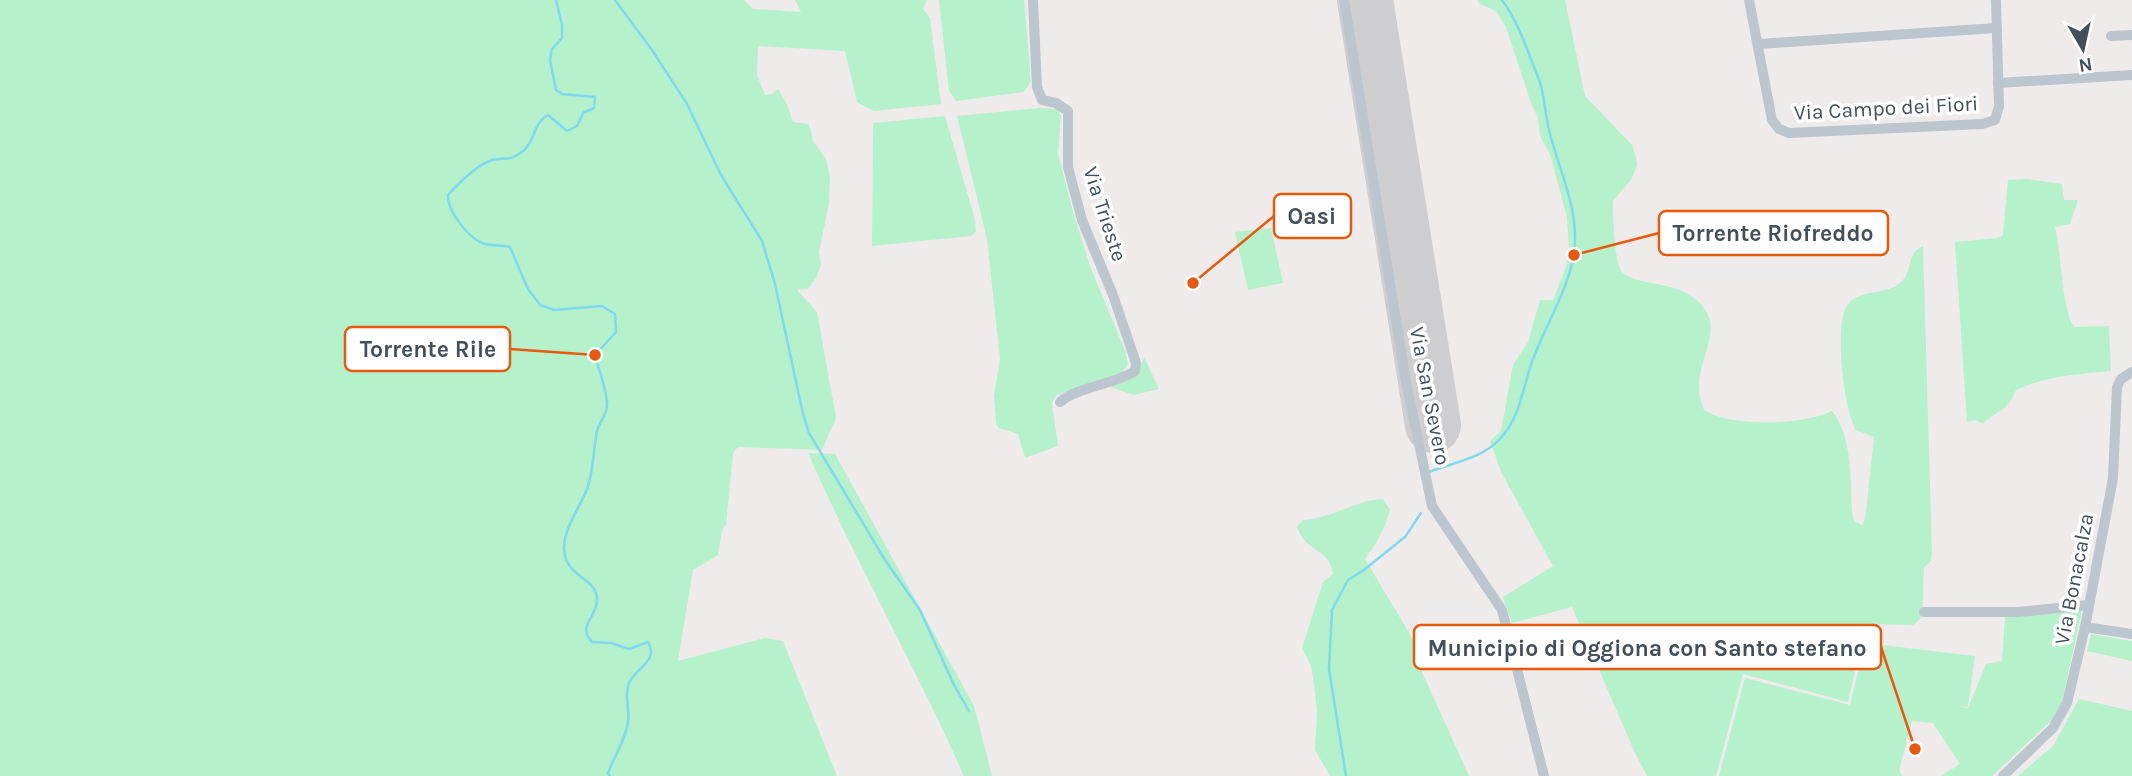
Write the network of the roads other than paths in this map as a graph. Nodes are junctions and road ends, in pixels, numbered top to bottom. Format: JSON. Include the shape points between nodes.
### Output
{"nodes":[{"id":1,"x":1033,"y":0,"type":"edge"},
{"id":2,"x":1344,"y":0,"type":"edge"},
{"id":3,"x":1749,"y":0,"type":"edge"},
{"id":4,"x":1996,"y":0,"type":"edge"},
{"id":5,"x":1996,"y":28,"type":"junction"},
{"id":6,"x":2132,"y":35,"type":"edge"},
{"id":7,"x":2111,"y":36,"type":"dead end"},
{"id":8,"x":1759,"y":44,"type":"junction"},
{"id":9,"x":2132,"y":75,"type":"edge"},
{"id":10,"x":1998,"y":83,"type":"junction"},
{"id":11,"x":2132,"y":372,"type":"edge"},
{"id":12,"x":1060,"y":402,"type":"dead end"},
{"id":13,"x":2089,"y":605,"type":"junction"},
{"id":14,"x":1924,"y":612,"type":"dead end"},
{"id":15,"x":2085,"y":627,"type":"junction"},
{"id":16,"x":2132,"y":634,"type":"edge"},
{"id":17,"x":1544,"y":776,"type":"edge"},
{"id":18,"x":2003,"y":776,"type":"edge"}],
"edges":[{"from":1,"to":12,"type":"street","name":"Via Trieste","via":[[1037,87],[1042,100],[1068,111],[1068,167],[1082,220],[1136,363],[1135,370],[1125,377]]},
{"from":2,"to":17,"type":"street","name":"Via San Severo","via":[[1406,382],[1432,506],[1502,610]]},
{"from":3,"to":8,"type":"street"},
{"from":4,"to":5,"type":"street"},
{"from":5,"to":8,"type":"street"},
{"from":5,"to":10,"type":"street"},
{"from":6,"to":7,"type":"street"},
{"from":8,"to":10,"type":"street","name":"Via Campo dei Fiori","via":[[1772,120],[1789,133],[1982,124],[1994,120]]},
{"from":9,"to":10,"type":"street"},
{"from":11,"to":13,"type":"street","name":"Via Bonacalza","via":[[2117,387],[2113,478]]},
{"from":13,"to":14,"type":"street","via":[[2018,612]]},
{"from":13,"to":15,"type":"street","name":"Via Bonacalza"},
{"from":15,"to":16,"type":"street"},
{"from":15,"to":18,"type":"street","name":"Via Bonacalza","via":[[2059,721]]}]}
